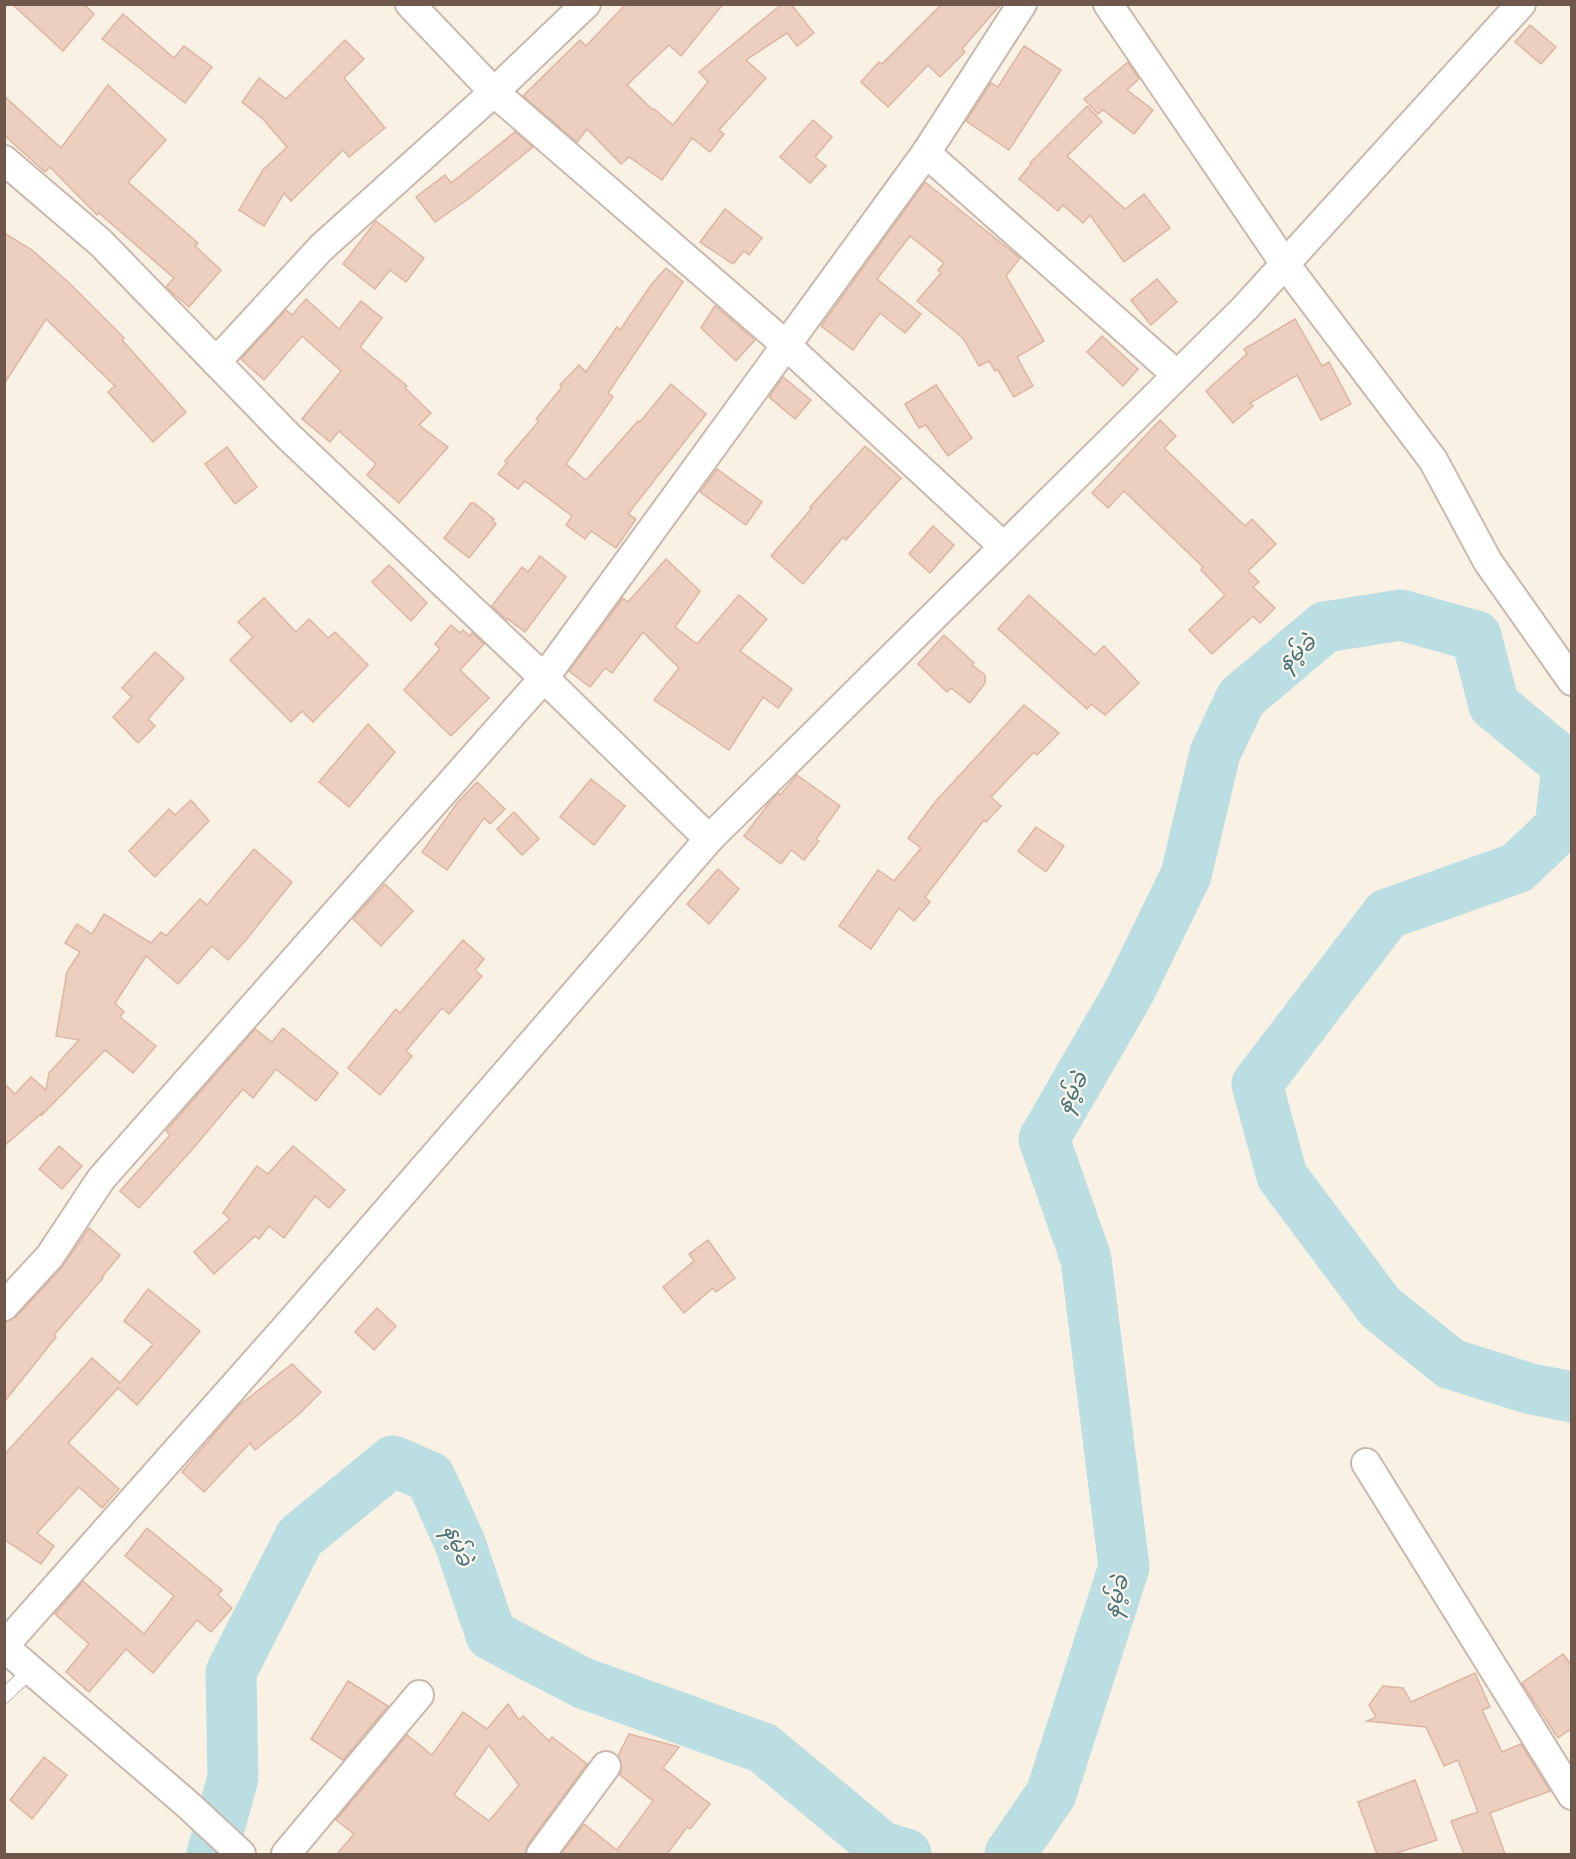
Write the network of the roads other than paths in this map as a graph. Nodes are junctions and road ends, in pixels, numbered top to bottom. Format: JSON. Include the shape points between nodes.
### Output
{"nodes":[{"id":1,"x":410,"y":4,"type":"edge"},
{"id":2,"x":586,"y":4,"type":"edge"},
{"id":3,"x":1022,"y":4,"type":"edge"},
{"id":4,"x":1108,"y":4,"type":"edge"},
{"id":5,"x":1521,"y":4,"type":"edge"},
{"id":6,"x":494,"y":92,"type":"junction"},
{"id":7,"x":926,"y":153,"type":"junction"},
{"id":8,"x":4,"y":160,"type":"edge"},
{"id":9,"x":1285,"y":264,"type":"junction"},
{"id":10,"x":786,"y":345,"type":"junction"},
{"id":11,"x":216,"y":362,"type":"junction"},
{"id":12,"x":1177,"y":375,"type":"junction"},
{"id":13,"x":1004,"y":547,"type":"junction"},
{"id":14,"x":544,"y":678,"type":"junction"},
{"id":15,"x":1572,"y":681,"type":"edge"},
{"id":16,"x":709,"y":839,"type":"junction"},
{"id":17,"x":4,"y":1306,"type":"edge"},
{"id":18,"x":1366,"y":1463,"type":"dead end"},
{"id":19,"x":4,"y":1647,"type":"edge"},
{"id":20,"x":30,"y":1671,"type":"junction"},
{"id":21,"x":418,"y":1695,"type":"dead end"},
{"id":22,"x":4,"y":1696,"type":"edge"},
{"id":23,"x":606,"y":1766,"type":"dead end"},
{"id":24,"x":1572,"y":1795,"type":"edge"},
{"id":25,"x":241,"y":1854,"type":"edge"},
{"id":26,"x":286,"y":1854,"type":"edge"},
{"id":27,"x":540,"y":1854,"type":"edge"}],
"edges":[{"from":1,"to":6,"type":"street"},
{"from":2,"to":6,"type":"street"},
{"from":3,"to":7,"type":"street"},
{"from":4,"to":9,"type":"street"},
{"from":5,"to":9,"type":"street"},
{"from":6,"to":10,"type":"street"},
{"from":6,"to":11,"type":"street","via":[[321,248]]},
{"from":7,"to":10,"type":"street"},
{"from":7,"to":12,"type":"street"},
{"from":8,"to":11,"type":"street","via":[[101,243]]},
{"from":9,"to":12,"type":"street"},
{"from":9,"to":15,"type":"street","via":[[1433,460],[1488,562]]},
{"from":10,"to":13,"type":"street"},
{"from":10,"to":14,"type":"street"},
{"from":11,"to":14,"type":"street","via":[[288,436]]},
{"from":12,"to":13,"type":"street"},
{"from":13,"to":16,"type":"street"},
{"from":14,"to":16,"type":"street"},
{"from":14,"to":17,"type":"street","via":[[101,1179],[50,1256]]},
{"from":16,"to":19,"type":"street"},
{"from":18,"to":24,"type":"street"},
{"from":19,"to":20,"type":"street"},
{"from":20,"to":22,"type":"lane"},
{"from":20,"to":25,"type":"street"},
{"from":21,"to":26,"type":"street"},
{"from":23,"to":27,"type":"street"}]}
